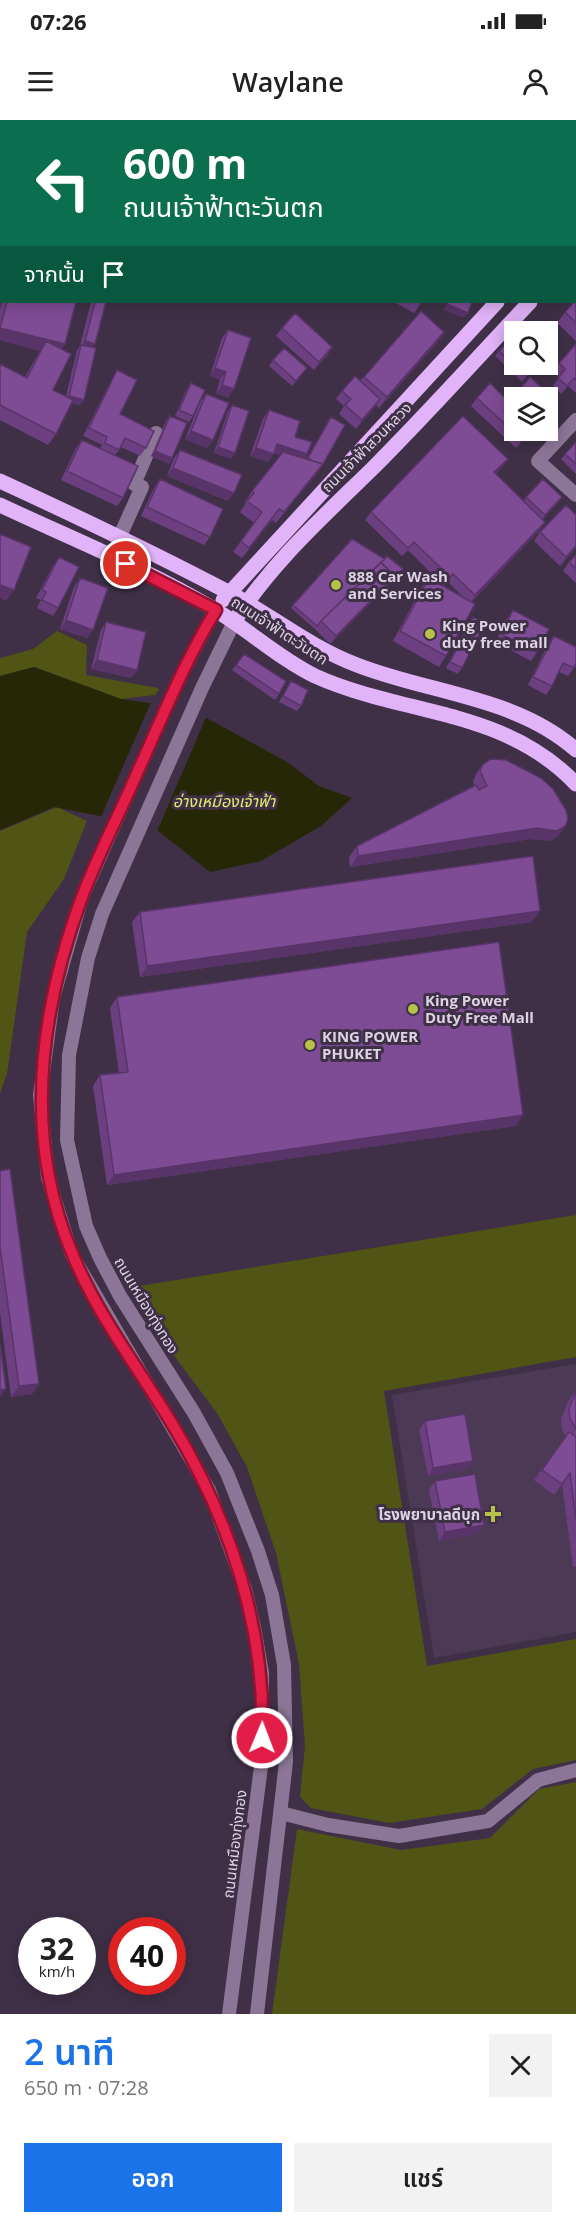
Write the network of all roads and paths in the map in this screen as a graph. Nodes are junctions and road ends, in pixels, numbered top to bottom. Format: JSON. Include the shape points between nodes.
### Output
{"nodes":[{"id":1,"x":496,"y":303,"type":"edge"},
{"id":2,"x":529,"y":303,"type":"edge"},
{"id":3,"x":576,"y":420,"type":"edge"},
{"id":4,"x":156,"y":433,"type":"edge"},
{"id":5,"x":0,"y":481,"type":"edge"},
{"id":6,"x":576,"y":495,"type":"edge"},
{"id":7,"x":0,"y":505,"type":"edge"},
{"id":8,"x":119,"y":538,"type":"junction"},
{"id":9,"x":228,"y":592,"type":"junction"},
{"id":10,"x":246,"y":603,"type":"junction"},
{"id":11,"x":216,"y":610,"type":"junction"},
{"id":12,"x":234,"y":622,"type":"junction"},
{"id":13,"x":576,"y":750,"type":"edge"},
{"id":14,"x":576,"y":784,"type":"edge"},
{"id":15,"x":183,"y":1395,"type":"junction"},
{"id":16,"x":162,"y":1409,"type":"junction"},
{"id":17,"x":576,"y":1770,"type":"edge"},
{"id":18,"x":281,"y":1813,"type":"junction"},
{"id":19,"x":229,"y":2014,"type":"edge"},
{"id":20,"x":257,"y":2014,"type":"edge"}],
"edges":[{"from":1,"to":9,"type":"main road","name":"ถนนเจ้าฟ้าสวนหลวง"},
{"from":2,"to":10,"type":"main road","name":"ถนนเจ้าฟ้าสวนหลวง","via":[[375,466],[307,531]]},
{"from":3,"to":6,"type":"street","via":[[538,460]]},
{"from":4,"to":8,"type":"street","via":[[134,484],[142,487]]},
{"from":5,"to":8,"type":"main road","name":"ถนนเจ้าฟ้าตะวันตก"},
{"from":7,"to":11,"type":"main road","name":"ถนนเจ้าฟ้าตะวันตก"},
{"from":8,"to":9,"type":"main road","name":"ถนนเจ้าฟ้าตะวันตก"},
{"from":9,"to":10,"type":"main road","name":"ถนนเจ้าฟ้าตะวันตก"},
{"from":9,"to":11,"type":"main road","name":"ถนนเจ้าฟ้าสวนหลวง"},
{"from":10,"to":12,"type":"main road","name":"ถนนเจ้าฟ้าสวนหลวง"},
{"from":10,"to":13,"type":"main road","name":"ถนนเจ้าฟ้าตะวันตก","via":[[318,648],[358,666],[503,710],[547,729]]},
{"from":11,"to":12,"type":"main road","name":"ถนนเจ้าฟ้าตะวันตก"},
{"from":11,"to":16,"type":"street","name":"ถนนเหมืองทุ่งทอง","via":[[179,679],[82,897],[53,998],[40,1095],[48,1178],[72,1255]]},
{"from":12,"to":14,"type":"main road","name":"ถนนเจ้าฟ้าตะวันตก","via":[[312,674],[339,686],[444,712],[514,738],[542,754]]},
{"from":12,"to":15,"type":"street","name":"ถนนเหมืองทุ่งทอง","via":[[102,914],[78,998],[69,1054],[67,1140],[86,1226],[120,1296]]},
{"from":15,"to":16,"type":"street"},
{"from":15,"to":18,"type":"street","name":"ถนนเหมืองทุ่งทอง","via":[[226,1473],[272,1595],[284,1665],[286,1762]]},
{"from":16,"to":19,"type":"street","name":"ถนนเหมืองทุ่งทอง","via":[[209,1490],[228,1540],[248,1599],[262,1673],[262,1759]]},
{"from":17,"to":18,"type":"street","via":[[538,1780],[488,1821],[399,1836]]},
{"from":18,"to":20,"type":"street","name":"ถนนเหมืองทุ่งทอง"}]}
